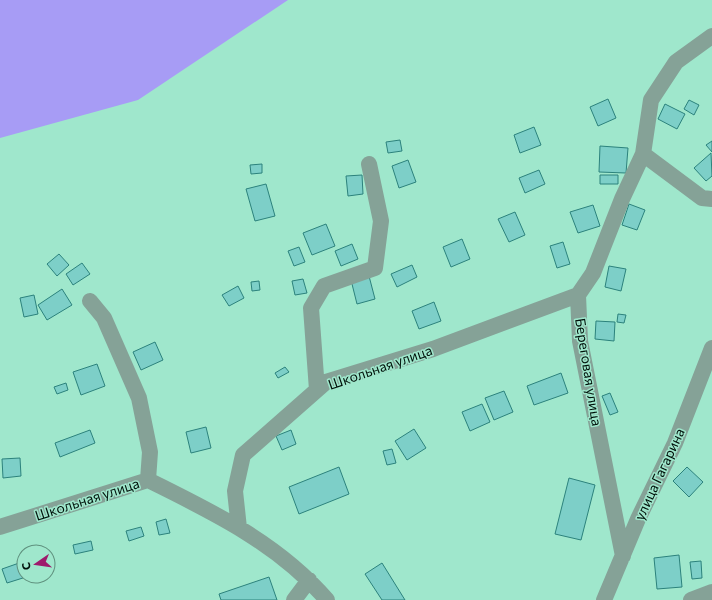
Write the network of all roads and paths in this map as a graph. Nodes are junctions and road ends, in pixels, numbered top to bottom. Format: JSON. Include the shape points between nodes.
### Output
{"nodes":[{"id":1,"x":712,"y":36,"type":"edge"},
{"id":2,"x":643,"y":154,"type":"junction"},
{"id":3,"x":370,"y":164,"type":"dead end"},
{"id":4,"x":712,"y":199,"type":"edge"},
{"id":5,"x":578,"y":295,"type":"junction"},
{"id":6,"x":90,"y":301,"type":"dead end"},
{"id":7,"x":712,"y":348,"type":"edge"},
{"id":8,"x":317,"y":390,"type":"junction"},
{"id":9,"x":148,"y":480,"type":"junction"},
{"id":10,"x":0,"y":527,"type":"edge"},
{"id":11,"x":239,"y":528,"type":"junction"},
{"id":12,"x":623,"y":556,"type":"junction"},
{"id":13,"x":309,"y":580,"type":"junction"},
{"id":14,"x":712,"y":592,"type":"edge"},
{"id":15,"x":294,"y":600,"type":"edge"},
{"id":16,"x":327,"y":600,"type":"edge"},
{"id":17,"x":604,"y":600,"type":"edge"},
{"id":18,"x":691,"y":600,"type":"edge"}],
"edges":[{"from":1,"to":2,"type":"street","via":[[676,62],[651,100]]},
{"from":2,"to":4,"type":"street","via":[[702,198]]},
{"from":2,"to":5,"type":"street","via":[[622,199],[594,273]]},
{"from":3,"to":8,"type":"street","via":[[381,221],[375,268],[324,286],[312,308]]},
{"from":5,"to":8,"type":"street","name":"Школьная улица","via":[[433,349],[326,382]]},
{"from":5,"to":12,"type":"street","name":"Береговая улица","via":[[580,341]]},
{"from":6,"to":9,"type":"street","via":[[104,318],[139,398],[150,452]]},
{"from":7,"to":12,"type":"street","name":"улица Гагарина","via":[[675,443],[638,518]]},
{"from":8,"to":11,"type":"street","name":"Школьная улица","via":[[243,455],[235,491]]},
{"from":9,"to":10,"type":"street","name":"Школьная улица"},
{"from":9,"to":11,"type":"street","name":"Школьная улица"},
{"from":11,"to":13,"type":"street","via":[[251,534]]},
{"from":12,"to":17,"type":"street","name":"улица Гагарина"},
{"from":13,"to":15,"type":"street"},
{"from":13,"to":16,"type":"street"},
{"from":14,"to":18,"type":"street"}]}
